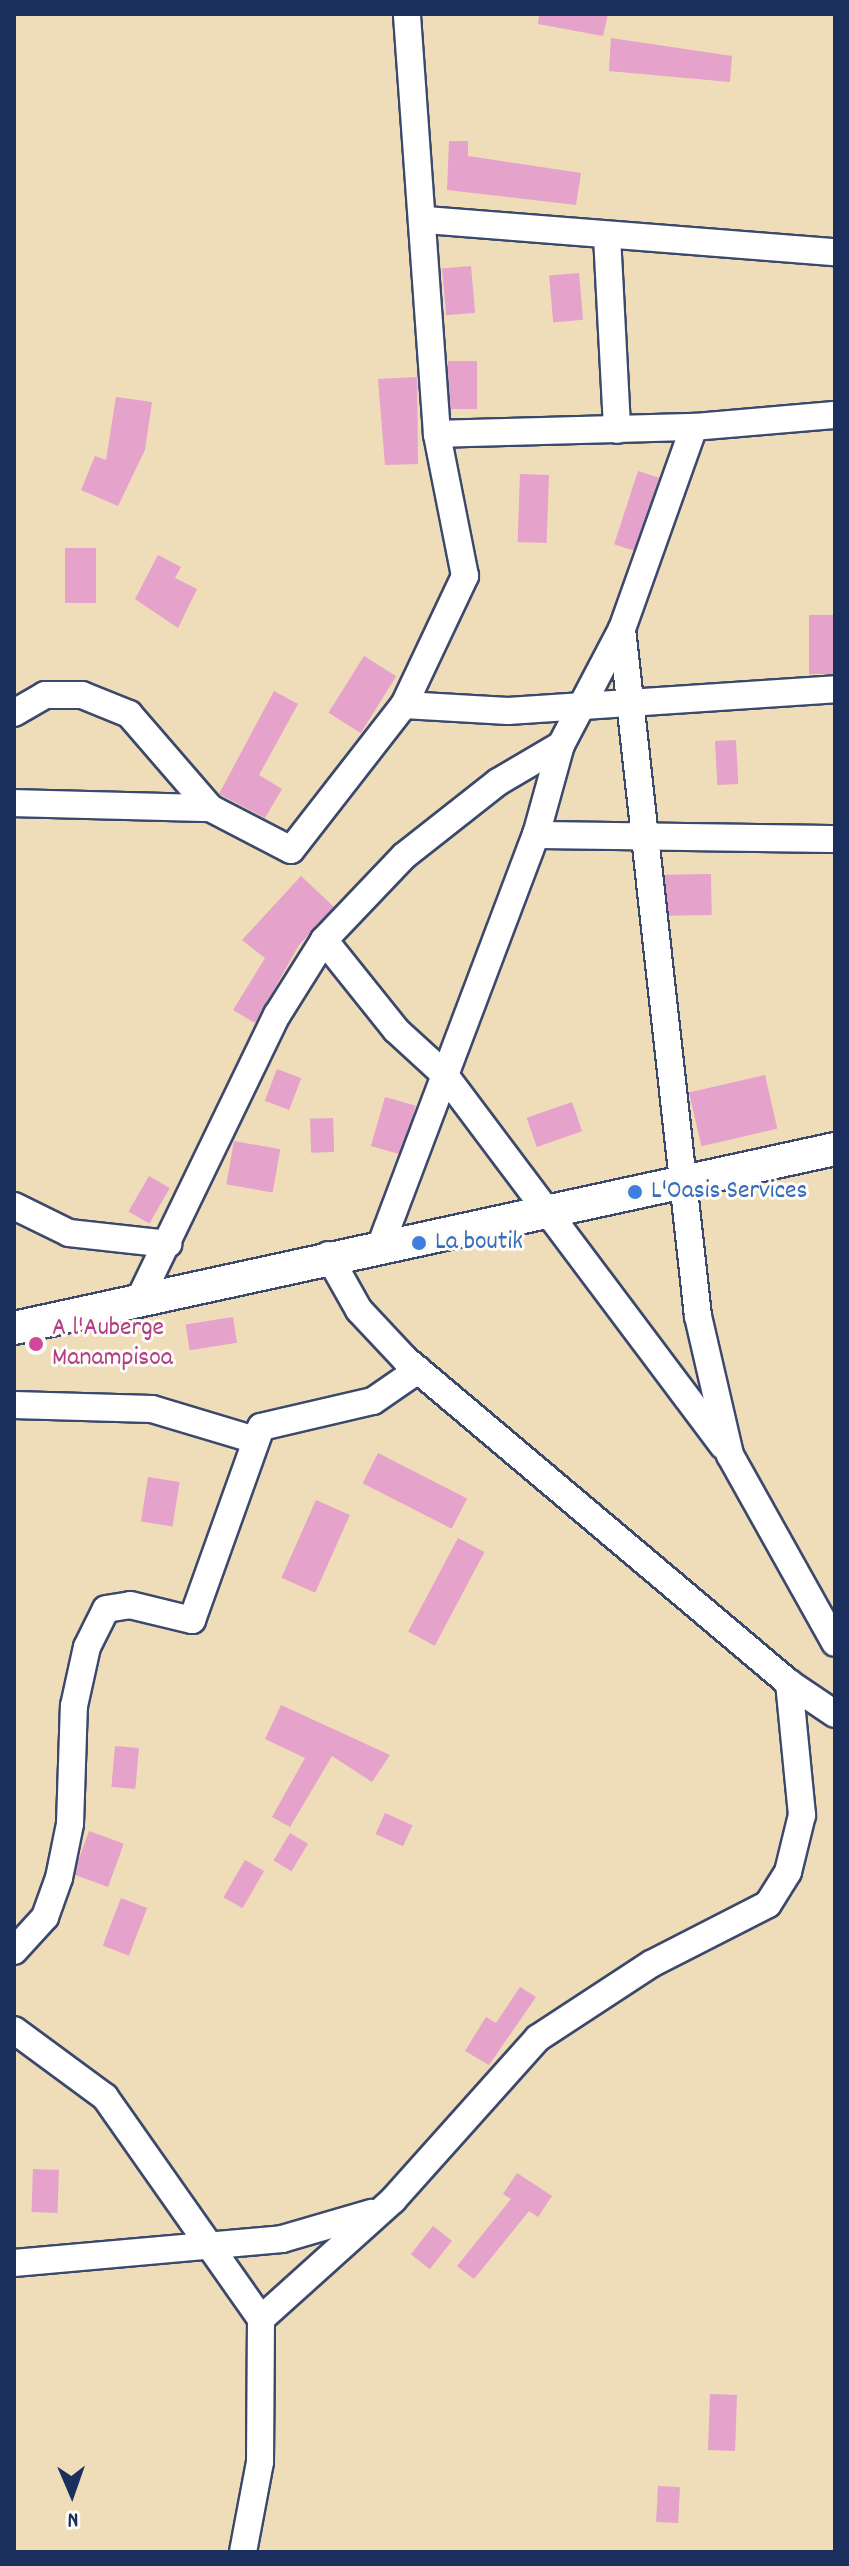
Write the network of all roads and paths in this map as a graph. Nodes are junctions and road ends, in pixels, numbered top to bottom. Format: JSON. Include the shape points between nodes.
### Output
{"nodes":[{"id":1,"x":407,"y":14,"type":"edge"},
{"id":2,"x":426,"y":220,"type":"junction"},
{"id":3,"x":607,"y":236,"type":"junction"},
{"id":4,"x":835,"y":252,"type":"edge"},
{"id":5,"x":835,"y":415,"type":"edge"},
{"id":6,"x":694,"y":427,"type":"junction"},
{"id":7,"x":617,"y":430,"type":"junction"},
{"id":8,"x":437,"y":434,"type":"junction"},
{"id":9,"x":622,"y":629,"type":"junction"},
{"id":10,"x":835,"y":689,"type":"edge"},
{"id":11,"x":626,"y":704,"type":"junction"},
{"id":12,"x":404,"y":705,"type":"junction"},
{"id":13,"x":585,"y":707,"type":"junction"},
{"id":14,"x":14,"y":713,"type":"edge"},
{"id":15,"x":561,"y":745,"type":"junction"},
{"id":16,"x":14,"y":803,"type":"edge"},
{"id":17,"x":210,"y":808,"type":"junction"},
{"id":18,"x":536,"y":835,"type":"junction"},
{"id":19,"x":835,"y":839,"type":"edge"},
{"id":20,"x":640,"y":840,"type":"junction"},
{"id":21,"x":324,"y":940,"type":"junction"},
{"id":22,"x":444,"y":1074,"type":"junction"},
{"id":23,"x":835,"y":1149,"type":"edge"},
{"id":24,"x":682,"y":1180,"type":"junction"},
{"id":25,"x":14,"y":1206,"type":"edge"},
{"id":26,"x":546,"y":1208,"type":"junction"},
{"id":27,"x":168,"y":1244,"type":"junction"},
{"id":28,"x":380,"y":1247,"type":"junction"},
{"id":29,"x":328,"y":1255,"type":"junction"},
{"id":30,"x":139,"y":1300,"type":"junction"},
{"id":31,"x":14,"y":1328,"type":"edge"},
{"id":32,"x":418,"y":1370,"type":"junction"},
{"id":33,"x":14,"y":1405,"type":"edge"},
{"id":34,"x":252,"y":1439,"type":"junction"},
{"id":35,"x":730,"y":1455,"type":"junction"},
{"id":36,"x":835,"y":1643,"type":"edge"},
{"id":37,"x":789,"y":1683,"type":"junction"},
{"id":38,"x":835,"y":1714,"type":"edge"},
{"id":39,"x":14,"y":1951,"type":"edge"},
{"id":40,"x":14,"y":2030,"type":"edge"},
{"id":41,"x":378,"y":2211,"type":"junction"},
{"id":42,"x":212,"y":2247,"type":"junction"},
{"id":43,"x":14,"y":2263,"type":"edge"},
{"id":44,"x":261,"y":2319,"type":"junction"},
{"id":45,"x":243,"y":2552,"type":"edge"}],
"edges":[{"from":1,"to":2,"type":"street"},
{"from":2,"to":3,"type":"street"},
{"from":2,"to":8,"type":"street"},
{"from":3,"to":4,"type":"street"},
{"from":3,"to":7,"type":"street"},
{"from":5,"to":6,"type":"street"},
{"from":6,"to":7,"type":"street"},
{"from":6,"to":9,"type":"street"},
{"from":7,"to":8,"type":"street"},
{"from":8,"to":12,"type":"street","via":[[465,576]]},
{"from":9,"to":11,"type":"street"},
{"from":9,"to":13,"type":"street"},
{"from":10,"to":11,"type":"street"},
{"from":11,"to":13,"type":"street"},
{"from":11,"to":20,"type":"street"},
{"from":12,"to":13,"type":"street"},
{"from":12,"to":17,"type":"street","via":[[291,850]]},
{"from":13,"to":15,"type":"street"},
{"from":14,"to":17,"type":"street","via":[[45,695],[82,695],[129,714]]},
{"from":15,"to":18,"type":"street"},
{"from":15,"to":21,"type":"street","via":[[498,782],[404,856]]},
{"from":16,"to":17,"type":"street"},
{"from":18,"to":20,"type":"street"},
{"from":18,"to":22,"type":"street"},
{"from":19,"to":20,"type":"street"},
{"from":20,"to":24,"type":"street"},
{"from":21,"to":22,"type":"street","via":[[396,1030]]},
{"from":21,"to":27,"type":"street","via":[[277,1015]]},
{"from":22,"to":26,"type":"street"},
{"from":22,"to":28,"type":"street"},
{"from":23,"to":24,"type":"street"},
{"from":24,"to":26,"type":"street"},
{"from":24,"to":35,"type":"street","via":[[698,1316]]},
{"from":25,"to":27,"type":"street","via":[[69,1233]]},
{"from":26,"to":28,"type":"street"},
{"from":26,"to":35,"type":"street"},
{"from":27,"to":30,"type":"street"},
{"from":28,"to":29,"type":"street"},
{"from":29,"to":30,"type":"street"},
{"from":29,"to":32,"type":"street","via":[[359,1310]]},
{"from":30,"to":31,"type":"street"},
{"from":32,"to":34,"type":"street","via":[[373,1401],[261,1427]]},
{"from":32,"to":37,"type":"street"},
{"from":33,"to":34,"type":"street","via":[[152,1409]]},
{"from":34,"to":39,"type":"street","via":[[192,1620],[130,1605],[106,1609],[87,1647],[74,1706],[70,1824],[59,1878],[45,1917]]},
{"from":35,"to":36,"type":"street"},
{"from":37,"to":38,"type":"street"},
{"from":37,"to":41,"type":"street","via":[[802,1815],[788,1872],[768,1904],[651,1964],[538,2038]]},
{"from":40,"to":42,"type":"street","via":[[105,2097]]},
{"from":41,"to":42,"type":"street","via":[[282,2239]]},
{"from":41,"to":44,"type":"street"},
{"from":42,"to":43,"type":"street"},
{"from":42,"to":44,"type":"street"},
{"from":44,"to":45,"type":"street","via":[[260,2462]]}]}
